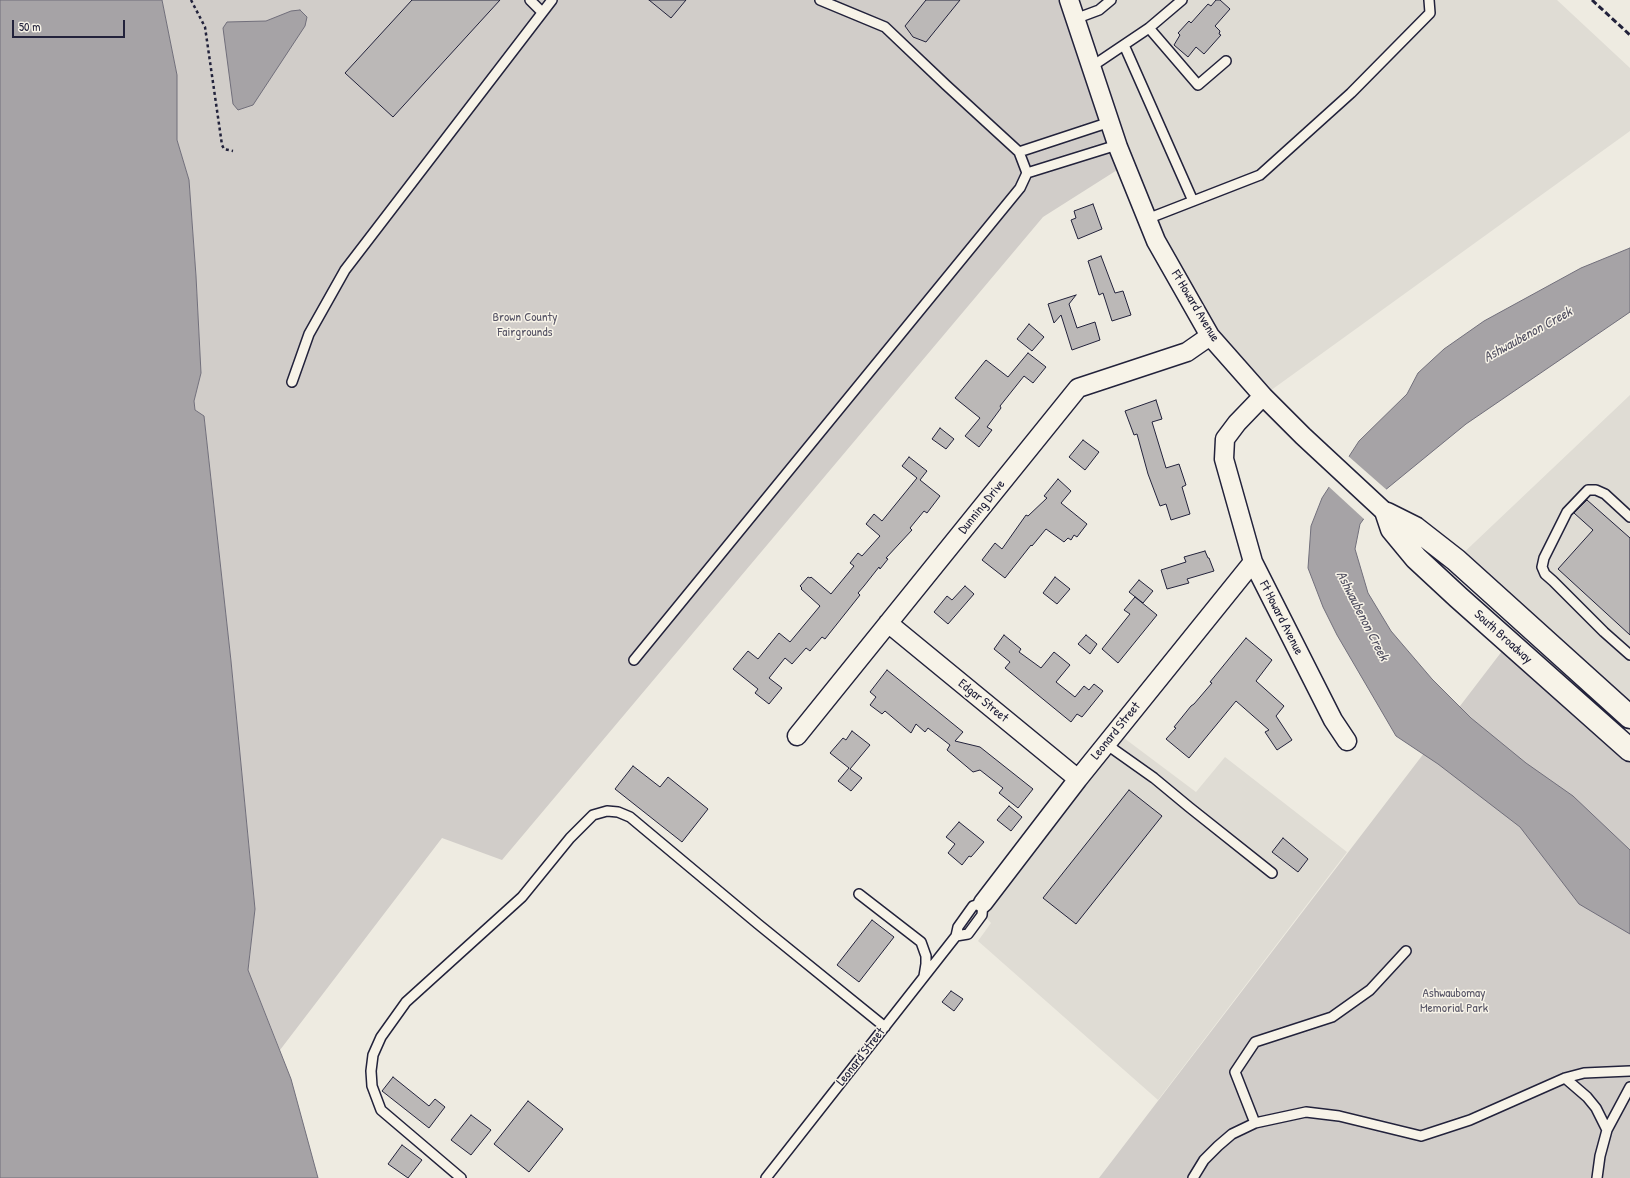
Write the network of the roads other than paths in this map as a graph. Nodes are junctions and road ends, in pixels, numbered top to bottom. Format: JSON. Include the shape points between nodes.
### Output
{"nodes":[{"id":1,"x":530,"y":0,"type":"edge"},
{"id":2,"x":552,"y":0,"type":"edge"},
{"id":3,"x":820,"y":0,"type":"edge"},
{"id":4,"x":1069,"y":0,"type":"edge"},
{"id":5,"x":1111,"y":0,"type":"edge"},
{"id":6,"x":1182,"y":0,"type":"edge"},
{"id":7,"x":1429,"y":0,"type":"edge"},
{"id":8,"x":542,"y":12,"type":"junction"},
{"id":9,"x":1076,"y":19,"type":"junction"},
{"id":10,"x":1149,"y":28,"type":"junction"},
{"id":11,"x":1124,"y":45,"type":"junction"},
{"id":12,"x":1226,"y":61,"type":"dead end"},
{"id":13,"x":1091,"y":66,"type":"junction"},
{"id":14,"x":1110,"y":122,"type":"junction"},
{"id":15,"x":1117,"y":145,"type":"junction"},
{"id":16,"x":1020,"y":152,"type":"junction"},
{"id":17,"x":1028,"y":173,"type":"junction"},
{"id":18,"x":1193,"y":201,"type":"junction"},
{"id":19,"x":1147,"y":219,"type":"junction"},
{"id":20,"x":1210,"y":336,"type":"junction"},
{"id":21,"x":292,"y":382,"type":"dead end"},
{"id":22,"x":1263,"y":396,"type":"junction"},
{"id":23,"x":1387,"y":514,"type":"junction"},
{"id":24,"x":1630,"y":517,"type":"edge"},
{"id":25,"x":1253,"y":562,"type":"junction"},
{"id":26,"x":888,"y":623,"type":"junction"},
{"id":27,"x":1630,"y":655,"type":"edge"},
{"id":28,"x":634,"y":660,"type":"dead end"},
{"id":29,"x":1630,"y":717,"type":"edge"},
{"id":30,"x":797,"y":736,"type":"dead end"},
{"id":31,"x":1347,"y":742,"type":"dead end"},
{"id":32,"x":1106,"y":744,"type":"junction"},
{"id":33,"x":1629,"y":748,"type":"edge"},
{"id":34,"x":1078,"y":779,"type":"junction"},
{"id":35,"x":1272,"y":873,"type":"dead end"},
{"id":36,"x":859,"y":894,"type":"dead end"},
{"id":37,"x":983,"y":903,"type":"joint"},
{"id":38,"x":1406,"y":951,"type":"dead end"},
{"id":39,"x":924,"y":978,"type":"junction"},
{"id":40,"x":885,"y":1027,"type":"junction"},
{"id":41,"x":1630,"y":1071,"type":"edge"},
{"id":42,"x":1565,"y":1078,"type":"junction"},
{"id":43,"x":1630,"y":1087,"type":"edge"},
{"id":44,"x":1255,"y":1123,"type":"junction"},
{"id":45,"x":1607,"y":1130,"type":"junction"},
{"id":46,"x":461,"y":1178,"type":"edge"},
{"id":47,"x":766,"y":1178,"type":"edge"},
{"id":48,"x":1193,"y":1178,"type":"edge"},
{"id":49,"x":1598,"y":1178,"type":"edge"}],
"edges":[{"from":1,"to":8,"type":"lane"},
{"from":2,"to":8,"type":"lane"},
{"from":3,"to":16,"type":"lane","via":[[885,27]]},
{"from":4,"to":9,"type":"street","name":"Ft Howard Avenue"},
{"from":5,"to":9,"type":"lane","via":[[1099,10]]},
{"from":6,"to":10,"type":"lane"},
{"from":7,"to":18,"type":"lane","via":[[1430,13],[1351,93],[1260,175]]},
{"from":8,"to":21,"type":"lane","via":[[345,270],[309,334]]},
{"from":9,"to":13,"type":"street","name":"Ft Howard Avenue"},
{"from":10,"to":11,"type":"lane"},
{"from":10,"to":12,"type":"lane","via":[[1198,85]]},
{"from":11,"to":13,"type":"lane"},
{"from":11,"to":18,"type":"lane"},
{"from":13,"to":14,"type":"street","name":"Ft Howard Avenue"},
{"from":14,"to":15,"type":"street","name":"Ft Howard Avenue"},
{"from":14,"to":16,"type":"lane"},
{"from":15,"to":17,"type":"lane"},
{"from":15,"to":19,"type":"street","name":"Ft Howard Avenue"},
{"from":16,"to":17,"type":"lane"},
{"from":17,"to":28,"type":"lane","via":[[1020,188]]},
{"from":18,"to":19,"type":"lane"},
{"from":19,"to":20,"type":"street","name":"Ft Howard Avenue","via":[[1156,241]]},
{"from":20,"to":22,"type":"street","name":"Ft Howard Avenue"},
{"from":20,"to":26,"type":"street","name":"Dunning Drive","via":[[1188,352],[1078,388]]},
{"from":22,"to":23,"type":"street","name":"South Broadway"},
{"from":22,"to":25,"type":"street","name":"Ft Howard Avenue","via":[[1225,439],[1224,459]]},
{"from":23,"to":29,"type":"street","name":"South Broadway","via":[[1415,528],[1456,560]]},
{"from":23,"to":33,"type":"street","name":"South Broadway","via":[[1392,529],[1416,558]]},
{"from":24,"to":27,"type":"lane","via":[[1605,494],[1588,490],[1566,512],[1542,567],[1545,574]]},
{"from":25,"to":31,"type":"street","name":"Ft Howard Avenue","via":[[1333,720]]},
{"from":25,"to":32,"type":"street","name":"Leonard Street"},
{"from":26,"to":30,"type":"street","name":"Dunning Drive"},
{"from":26,"to":34,"type":"street","name":"Edgar Street"},
{"from":32,"to":34,"type":"street","name":"Leonard Street"},
{"from":32,"to":35,"type":"lane","via":[[1154,778]]},
{"from":34,"to":37,"type":"street","name":"Leonard Street"},
{"from":36,"to":39,"type":"lane","via":[[921,942],[926,956]]},
{"from":37,"to":39,"type":"lane","name":"Leonard Street","via":[[973,906],[958,927],[956,936]]},
{"from":38,"to":44,"type":"lane","via":[[1370,990],[1332,1017],[1255,1042],[1235,1072]]},
{"from":39,"to":40,"type":"lane","name":"Leonard Street"},
{"from":40,"to":46,"type":"lane","via":[[630,817],[618,812],[593,815],[570,838],[522,897],[406,1002],[381,1037],[373,1055],[372,1086],[381,1110]]},
{"from":40,"to":47,"type":"lane","name":"Leonard Street"},
{"from":41,"to":42,"type":"lane","via":[[1584,1073]]},
{"from":42,"to":44,"type":"lane","via":[[1470,1120],[1421,1136],[1339,1116],[1306,1112]]},
{"from":42,"to":45,"type":"lane","via":[[1596,1108]]},
{"from":43,"to":45,"type":"lane"},
{"from":44,"to":48,"type":"lane","via":[[1232,1134],[1218,1146],[1204,1160]]},
{"from":45,"to":49,"type":"lane","via":[[1600,1156]]}]}
